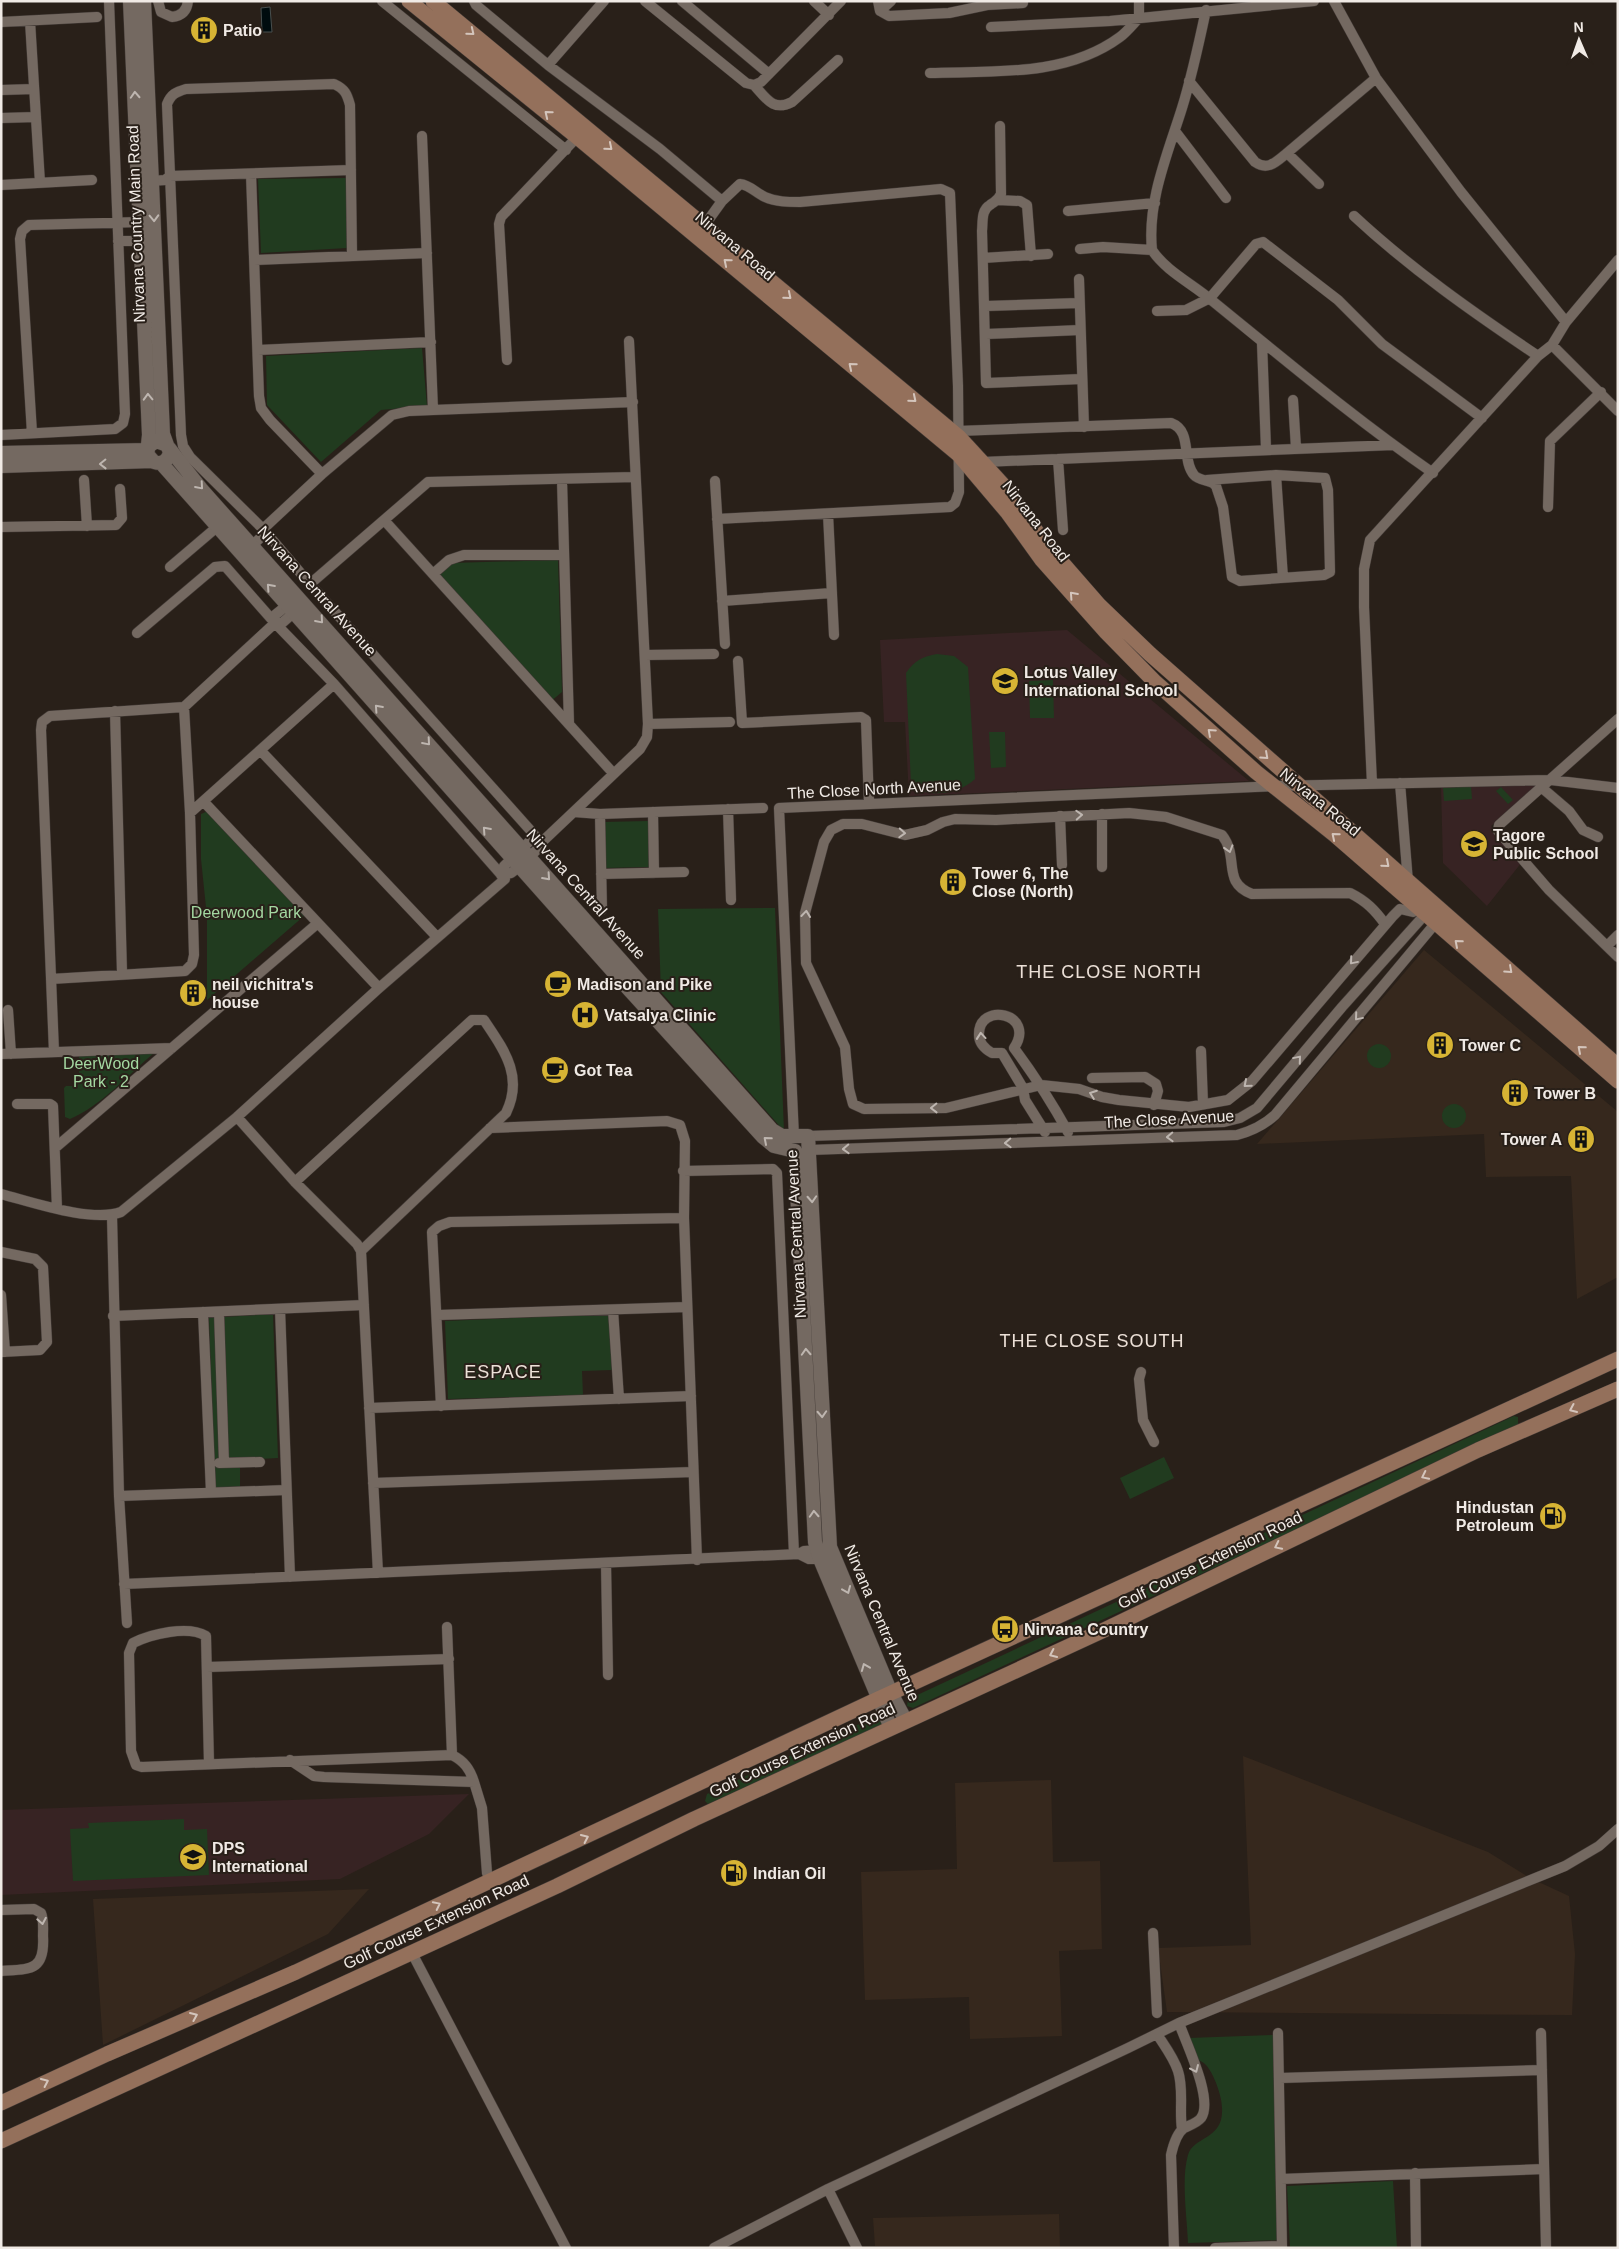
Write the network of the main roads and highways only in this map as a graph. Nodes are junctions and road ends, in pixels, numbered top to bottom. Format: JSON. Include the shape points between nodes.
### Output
{"nodes":[{"id":1,"x":425,"y":4,"type":"edge"},
{"id":2,"x":581,"y":132,"type":"junction"},
{"id":3,"x":1431,"y":912,"type":"junction"},
{"id":4,"x":1618,"y":1066,"type":"edge"},
{"id":5,"x":1618,"y":1081,"type":"edge"},
{"id":6,"x":1618,"y":1360,"type":"edge"},
{"id":7,"x":1618,"y":1390,"type":"edge"},
{"id":8,"x":1526,"y":1401,"type":"junction"},
{"id":9,"x":1538,"y":1424,"type":"junction"},
{"id":10,"x":1,"y":2103,"type":"edge"},
{"id":11,"x":1,"y":2141,"type":"edge"}],
"edges":[{"from":1,"to":2,"type":"main road","name":"Nirvana Road"},
{"from":3,"to":2,"type":"main road","name":"Nirvana Road","one_way":true,"via":[[1256,772],[1154,680],[1042,560],[1008,513],[958,454]]},
{"from":2,"to":3,"type":"main road","name":"Nirvana Road","one_way":true,"via":[[704,226],[958,434],[1099,605],[1408,882]]},
{"from":3,"to":4,"type":"main road","name":"Nirvana Road","one_way":true},
{"from":5,"to":3,"type":"main road","name":"Nirvana Road","one_way":true},
{"from":6,"to":8,"type":"main road","name":"Golf Course Extension Road"},
{"from":7,"to":9,"type":"main road","name":"Golf Course Extension Road","one_way":true},
{"from":8,"to":9,"type":"main road"},
{"from":10,"to":8,"type":"main road","name":"Golf Course Extension Road","one_way":true,"via":[[491,1883],[885,1696]]},
{"from":9,"to":11,"type":"main road","name":"Golf Course Extension Road","one_way":true,"via":[[557,1886]]}]}
